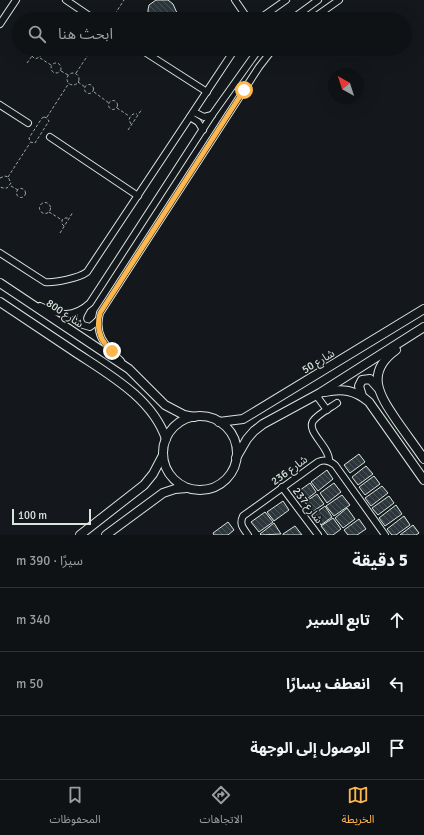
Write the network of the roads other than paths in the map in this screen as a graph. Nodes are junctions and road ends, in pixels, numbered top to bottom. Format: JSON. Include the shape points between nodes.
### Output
{"nodes":[{"id":1,"x":14,"y":0,"type":"edge"},
{"id":2,"x":66,"y":0,"type":"edge"},
{"id":3,"x":235,"y":0,"type":"edge"},
{"id":4,"x":286,"y":0,"type":"edge"},
{"id":5,"x":318,"y":0,"type":"edge"},
{"id":6,"x":339,"y":0,"type":"edge"},
{"id":7,"x":84,"y":12,"type":"edge"},
{"id":8,"x":243,"y":12,"type":"edge"},
{"id":9,"x":269,"y":12,"type":"edge"},
{"id":10,"x":302,"y":12,"type":"edge"},
{"id":11,"x":322,"y":12,"type":"edge"},
{"id":12,"x":0,"y":24,"type":"edge"},
{"id":13,"x":151,"y":56,"type":"edge"},
{"id":14,"x":230,"y":56,"type":"edge"},
{"id":15,"x":254,"y":56,"type":"edge"},
{"id":16,"x":268,"y":56,"type":"edge"},
{"id":17,"x":207,"y":92,"type":"junction"},
{"id":18,"x":0,"y":105,"type":"edge"},
{"id":19,"x":192,"y":114,"type":"junction"},
{"id":20,"x":212,"y":115,"type":"junction"},
{"id":21,"x":28,"y":123,"type":"dead end"},
{"id":22,"x":203,"y":130,"type":"junction"},
{"id":23,"x":50,"y":137,"type":"dead end"},
{"id":24,"x":138,"y":196,"type":"junction"},
{"id":25,"x":0,"y":253,"type":"edge"},
{"id":26,"x":0,"y":283,"type":"edge"},
{"id":27,"x":19,"y":296,"type":"junction"},
{"id":28,"x":2,"y":305,"type":"edge"},
{"id":29,"x":85,"y":308,"type":"junction"},
{"id":30,"x":424,"y":309,"type":"edge"},
{"id":31,"x":98,"y":320,"type":"junction"},
{"id":32,"x":422,"y":328,"type":"edge"},
{"id":33,"x":130,"y":369,"type":"junction"},
{"id":34,"x":378,"y":388,"type":"junction"},
{"id":35,"x":318,"y":394,"type":"junction"},
{"id":36,"x":362,"y":396,"type":"junction"},
{"id":37,"x":337,"y":403,"type":"dead end"},
{"id":38,"x":327,"y":410,"type":"junction"},
{"id":39,"x":194,"y":417,"type":"junction"},
{"id":40,"x":219,"y":422,"type":"junction"},
{"id":41,"x":166,"y":439,"type":"junction"},
{"id":42,"x":163,"y":454,"type":"junction"},
{"id":43,"x":236,"y":458,"type":"junction"},
{"id":44,"x":424,"y":459,"type":"edge"},
{"id":45,"x":329,"y":461,"type":"junction"},
{"id":46,"x":424,"y":480,"type":"edge"},
{"id":47,"x":282,"y":487,"type":"junction"},
{"id":48,"x":187,"y":488,"type":"junction"},
{"id":49,"x":80,"y":535,"type":"edge"},
{"id":50,"x":106,"y":535,"type":"edge"},
{"id":51,"x":248,"y":535,"type":"edge"},
{"id":52,"x":318,"y":535,"type":"edge"},
{"id":53,"x":384,"y":535,"type":"edge"}],
"edges":[{"from":1,"to":12,"type":"street"},
{"from":2,"to":7,"type":"street"},
{"from":3,"to":8,"type":"street"},
{"from":4,"to":9,"type":"street"},
{"from":5,"to":10,"type":"street"},
{"from":6,"to":11,"type":"street"},
{"from":13,"to":17,"type":"street"},
{"from":14,"to":17,"type":"street"},
{"from":15,"to":20,"type":"street"},
{"from":16,"to":31,"type":"street","via":[[103,307]]},
{"from":17,"to":19,"type":"street"},
{"from":18,"to":21,"type":"street"},
{"from":19,"to":20,"type":"street","via":[[204,117]]},
{"from":19,"to":22,"type":"street"},
{"from":19,"to":24,"type":"street"},
{"from":20,"to":22,"type":"street"},
{"from":22,"to":29,"type":"street","via":[[95,297]]},
{"from":23,"to":24,"type":"street"},
{"from":24,"to":25,"type":"street","via":[[89,270],[82,275],[45,282]]},
{"from":26,"to":27,"type":"main road","name":"شارع 800"},
{"from":27,"to":29,"type":"street","via":[[55,313],[78,312]]},
{"from":27,"to":33,"type":"main road","name":"شارع 800"},
{"from":28,"to":41,"type":"main road","via":[[114,378],[135,395],[154,415],[163,428]]},
{"from":29,"to":31,"type":"street","via":[[80,316],[83,325],[90,327]]},
{"from":30,"to":40,"type":"main road","name":"شارع 50","via":[[253,414],[243,419]]},
{"from":31,"to":33,"type":"street","via":[[104,343]]},
{"from":32,"to":34,"type":"main road","via":[[385,360],[381,366]]},
{"from":32,"to":35,"type":"main road"},
{"from":33,"to":39,"type":"main road","name":"شارع 800","via":[[166,405],[184,415]]},
{"from":34,"to":36,"type":"main road","via":[[370,379],[362,380],[359,386]]},
{"from":34,"to":44,"type":"main road","via":[[384,401]]},
{"from":35,"to":36,"type":"main road","via":[[341,389]]},
{"from":35,"to":38,"type":"street"},
{"from":35,"to":43,"type":"main road","via":[[254,431]]},
{"from":36,"to":46,"type":"main road","via":[[375,409]]},
{"from":37,"to":38,"type":"street"},
{"from":38,"to":45,"type":"street","via":[[315,419],[312,426],[327,452]]},
{"from":39,"to":40,"type":"main road"},
{"from":39,"to":41,"type":"main road","via":[[177,424]]},
{"from":40,"to":43,"type":"main road","via":[[228,430],[234,441]]},
{"from":41,"to":42,"type":"main road"},
{"from":42,"to":48,"type":"main road","via":[[165,466],[172,477]]},
{"from":42,"to":49,"type":"main road","via":[[144,485]]},
{"from":43,"to":48,"type":"main road","via":[[230,474],[218,485],[203,490]]},
{"from":45,"to":47,"type":"street","name":"شارع 236","via":[[318,462]]},
{"from":45,"to":53,"type":"street","via":[[335,465]]},
{"from":47,"to":51,"type":"street","name":"شارع 236","via":[[243,516],[241,525]]},
{"from":47,"to":52,"type":"street","name":"شارع 237"},
{"from":48,"to":50,"type":"main road","via":[[163,493]]}]}
